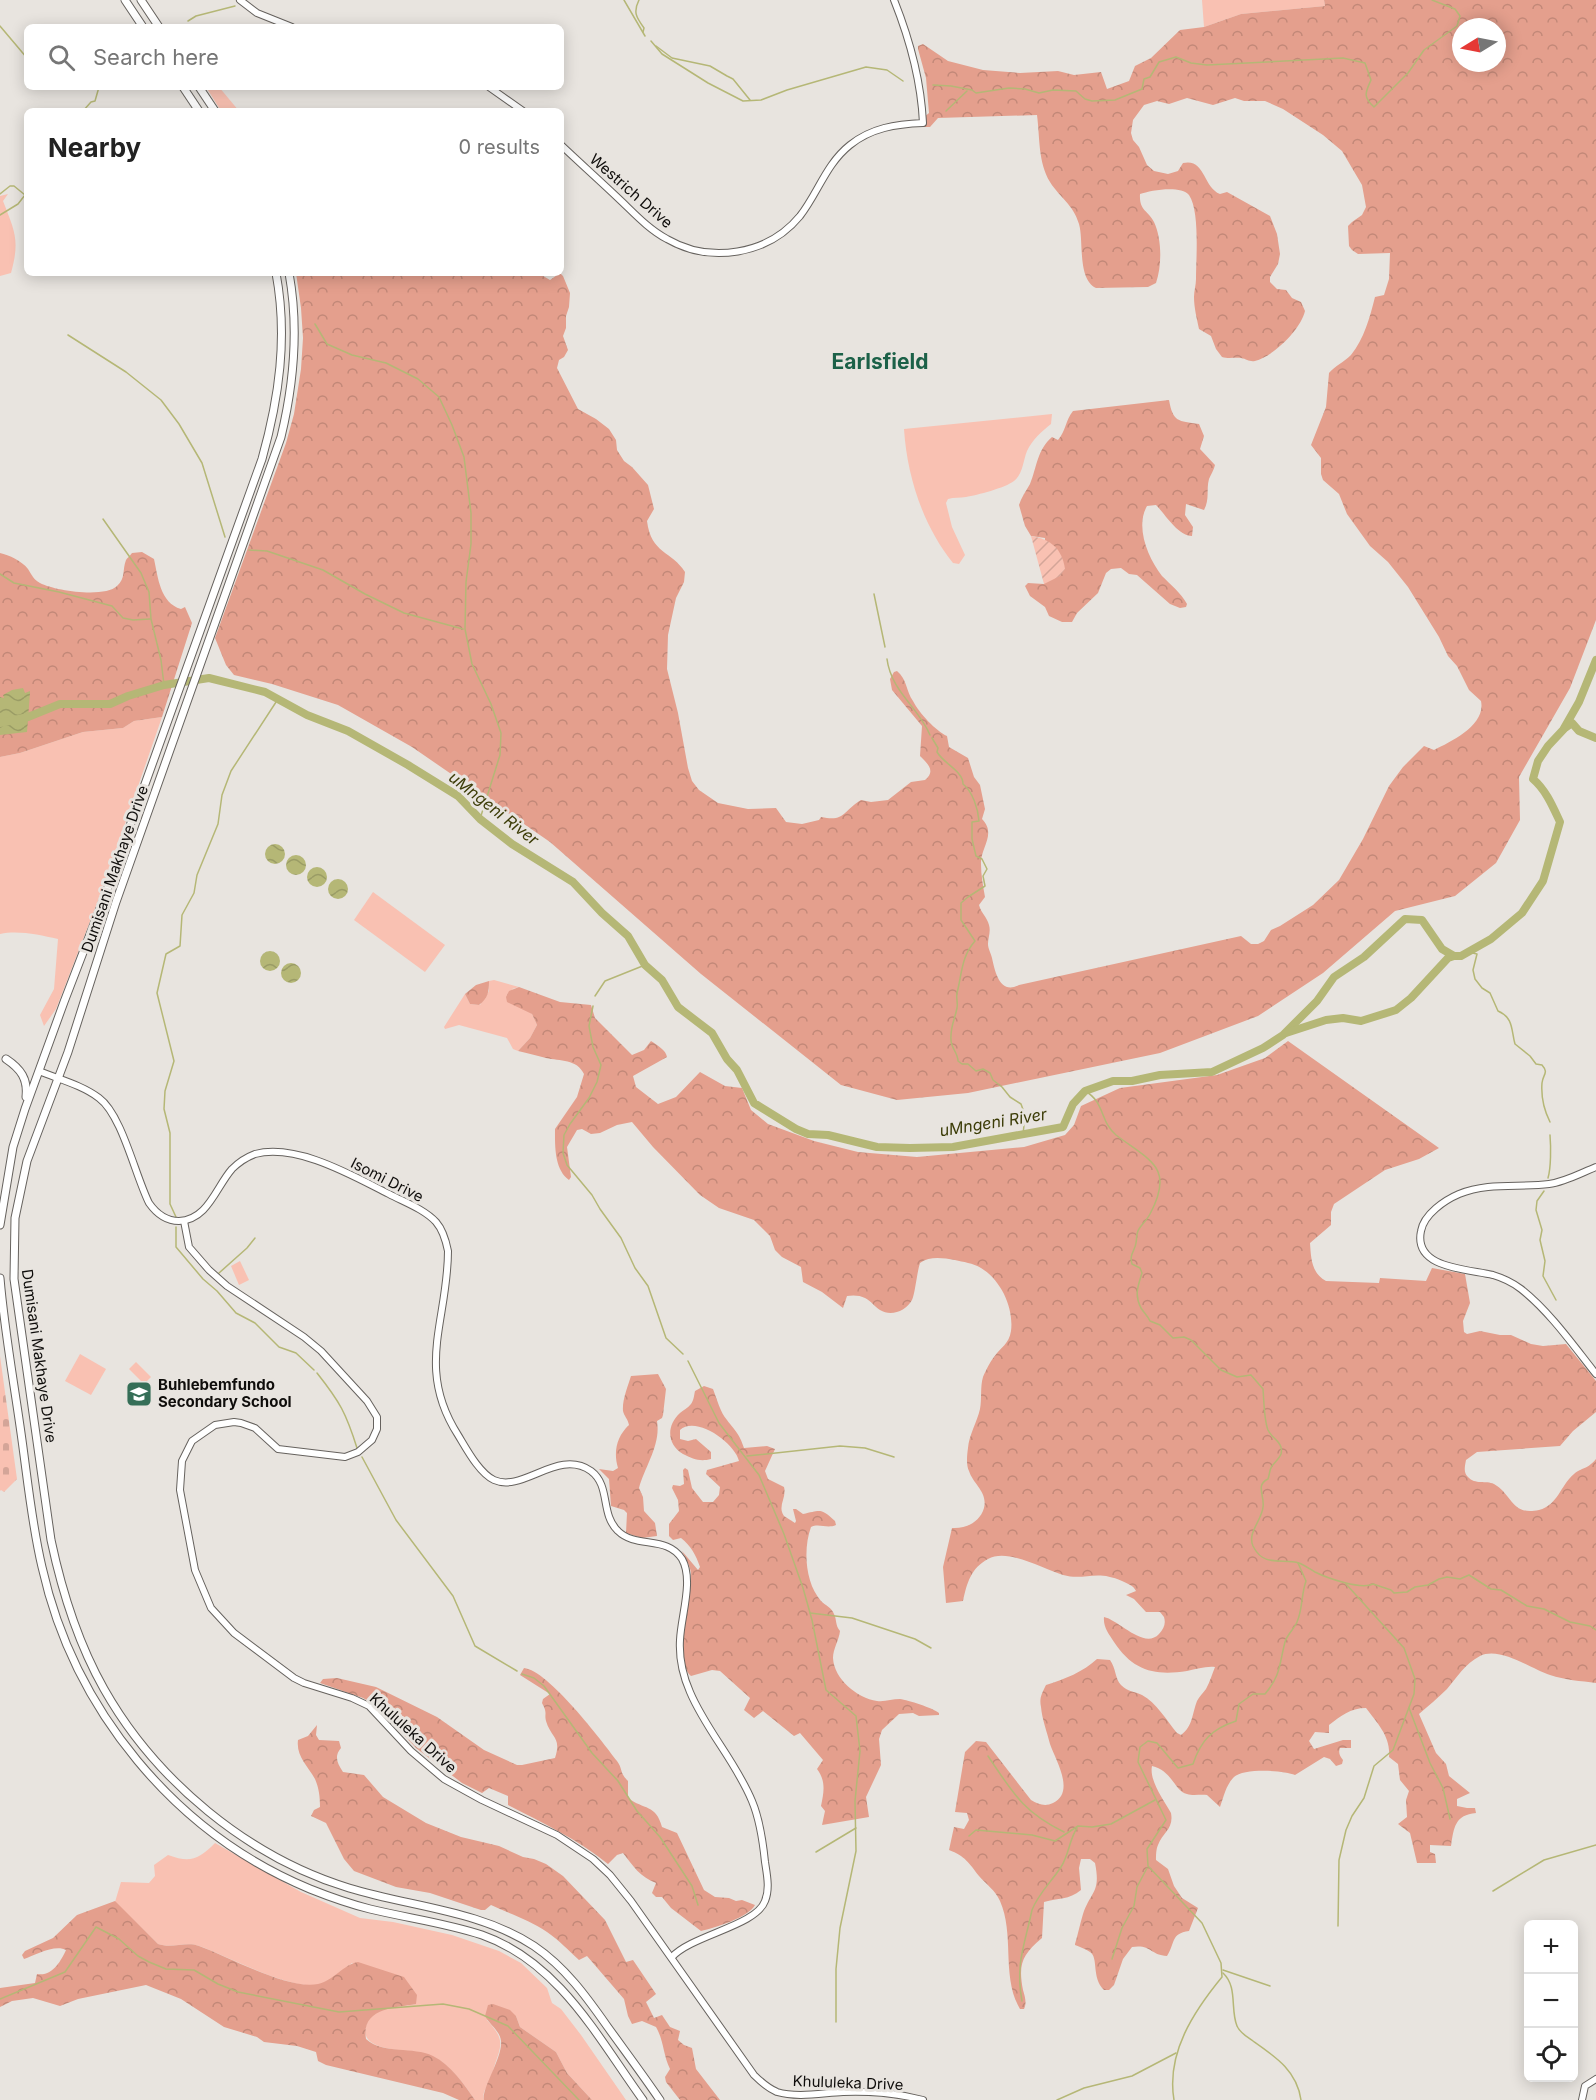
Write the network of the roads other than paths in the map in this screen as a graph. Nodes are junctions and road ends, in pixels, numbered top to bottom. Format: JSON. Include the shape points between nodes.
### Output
{"nodes":[{"id":1,"x":125,"y":0,"type":"edge"},
{"id":2,"x":142,"y":0,"type":"edge"},
{"id":3,"x":240,"y":0,"type":"edge"},
{"id":4,"x":894,"y":0,"type":"edge"},
{"id":5,"x":141,"y":24,"type":"edge"},
{"id":6,"x":157,"y":24,"type":"edge"},
{"id":7,"x":284,"y":24,"type":"edge"},
{"id":8,"x":185,"y":90,"type":"edge"},
{"id":9,"x":201,"y":90,"type":"edge"},
{"id":10,"x":493,"y":90,"type":"edge"},
{"id":11,"x":197,"y":108,"type":"edge"},
{"id":12,"x":213,"y":108,"type":"edge"},
{"id":13,"x":519,"y":108,"type":"edge"},
{"id":14,"x":564,"y":148,"type":"edge"},
{"id":15,"x":276,"y":276,"type":"edge"},
{"id":16,"x":288,"y":276,"type":"edge"},
{"id":17,"x":6,"y":1059,"type":"dead end"},
{"id":18,"x":39,"y":1071,"type":"junction"},
{"id":19,"x":58,"y":1079,"type":"junction"},
{"id":20,"x":25,"y":1109,"type":"junction"},
{"id":21,"x":1596,"y":1167,"type":"edge"},
{"id":22,"x":184,"y":1221,"type":"junction"},
{"id":23,"x":0,"y":1225,"type":"edge"},
{"id":24,"x":0,"y":1278,"type":"edge"},
{"id":25,"x":1596,"y":1374,"type":"edge"},
{"id":26,"x":672,"y":1957,"type":"junction"},
{"id":27,"x":1596,"y":2079,"type":"edge"},
{"id":28,"x":643,"y":2100,"type":"edge"},
{"id":29,"x":660,"y":2100,"type":"edge"},
{"id":30,"x":923,"y":2100,"type":"edge"},
{"id":31,"x":1582,"y":2100,"type":"edge"}],
"edges":[{"from":1,"to":5,"type":"main road"},
{"from":2,"to":6,"type":"main road"},
{"from":3,"to":7,"type":"street","via":[[257,13]]},
{"from":4,"to":14,"type":"street","name":"Westrich Drive","via":[[916,67],[923,123],[877,130],[850,145],[832,163],[789,226],[756,247],[729,254],[699,252],[666,239]]},
{"from":8,"to":11,"type":"main road"},
{"from":9,"to":12,"type":"main road"},
{"from":10,"to":13,"type":"street"},
{"from":15,"to":18,"type":"main road","name":"Dumisani Makhaye Drive","via":[[282,334],[280,379],[262,459]]},
{"from":16,"to":19,"type":"main road","name":"Dumisani Makhaye Drive","via":[[295,345],[287,414]]},
{"from":17,"to":20,"type":"main road","via":[[25,1078]]},
{"from":18,"to":19,"type":"street"},
{"from":18,"to":20,"type":"main road","name":"Dumisani Makhaye Drive"},
{"from":19,"to":22,"type":"street","via":[[90,1092],[106,1104],[149,1203],[167,1218]]},
{"from":19,"to":29,"type":"main road","name":"Dumisani Makhaye Drive","via":[[23,1175],[15,1218],[14,1279],[56,1566],[83,1647],[108,1696],[140,1742],[179,1785],[263,1849],[338,1884],[487,1922],[545,1954],[583,1992]]},
{"from":20,"to":23,"type":"main road","name":"Dumisani Makhaye Drive","via":[[13,1147]]},
{"from":21,"to":25,"type":"street","via":[[1551,1184],[1489,1186],[1460,1194],[1427,1217],[1420,1238],[1426,1253],[1437,1263],[1500,1277],[1520,1288],[1541,1307]]},
{"from":22,"to":26,"type":"street","name":"Khululeka Drive","via":[[189,1247],[209,1270],[321,1351],[377,1417],[372,1440],[345,1457],[278,1449],[255,1428],[234,1422],[215,1425],[192,1441],[182,1461],[180,1490],[195,1570],[211,1608],[234,1633],[294,1678],[369,1706],[444,1779],[585,1853],[617,1883]]},
{"from":22,"to":26,"type":"street","name":"Isomi Drive","via":[[201,1212],[237,1164],[255,1154],[269,1153],[333,1167],[431,1217],[445,1236],[448,1251],[435,1350],[440,1395],[458,1435],[479,1466],[493,1480],[513,1481],[564,1465],[578,1465],[600,1481],[607,1516],[617,1530],[629,1540],[668,1546],[680,1556],[686,1567],[687,1583],[680,1641],[684,1675],[753,1802],[768,1888],[764,1904],[750,1917],[683,1946]]},
{"from":24,"to":28,"type":"main road","name":"Dumisani Makhaye Drive","via":[[46,1583],[77,1667],[101,1712],[130,1753],[160,1787],[205,1826],[283,1876],[361,1907],[483,1936],[531,1961],[568,1996]]},
{"from":26,"to":30,"type":"street","name":"Khululeka Drive","via":[[754,2075],[770,2088],[790,2094],[895,2094]]},
{"from":27,"to":31,"type":"street","via":[[1585,2086]]}]}
